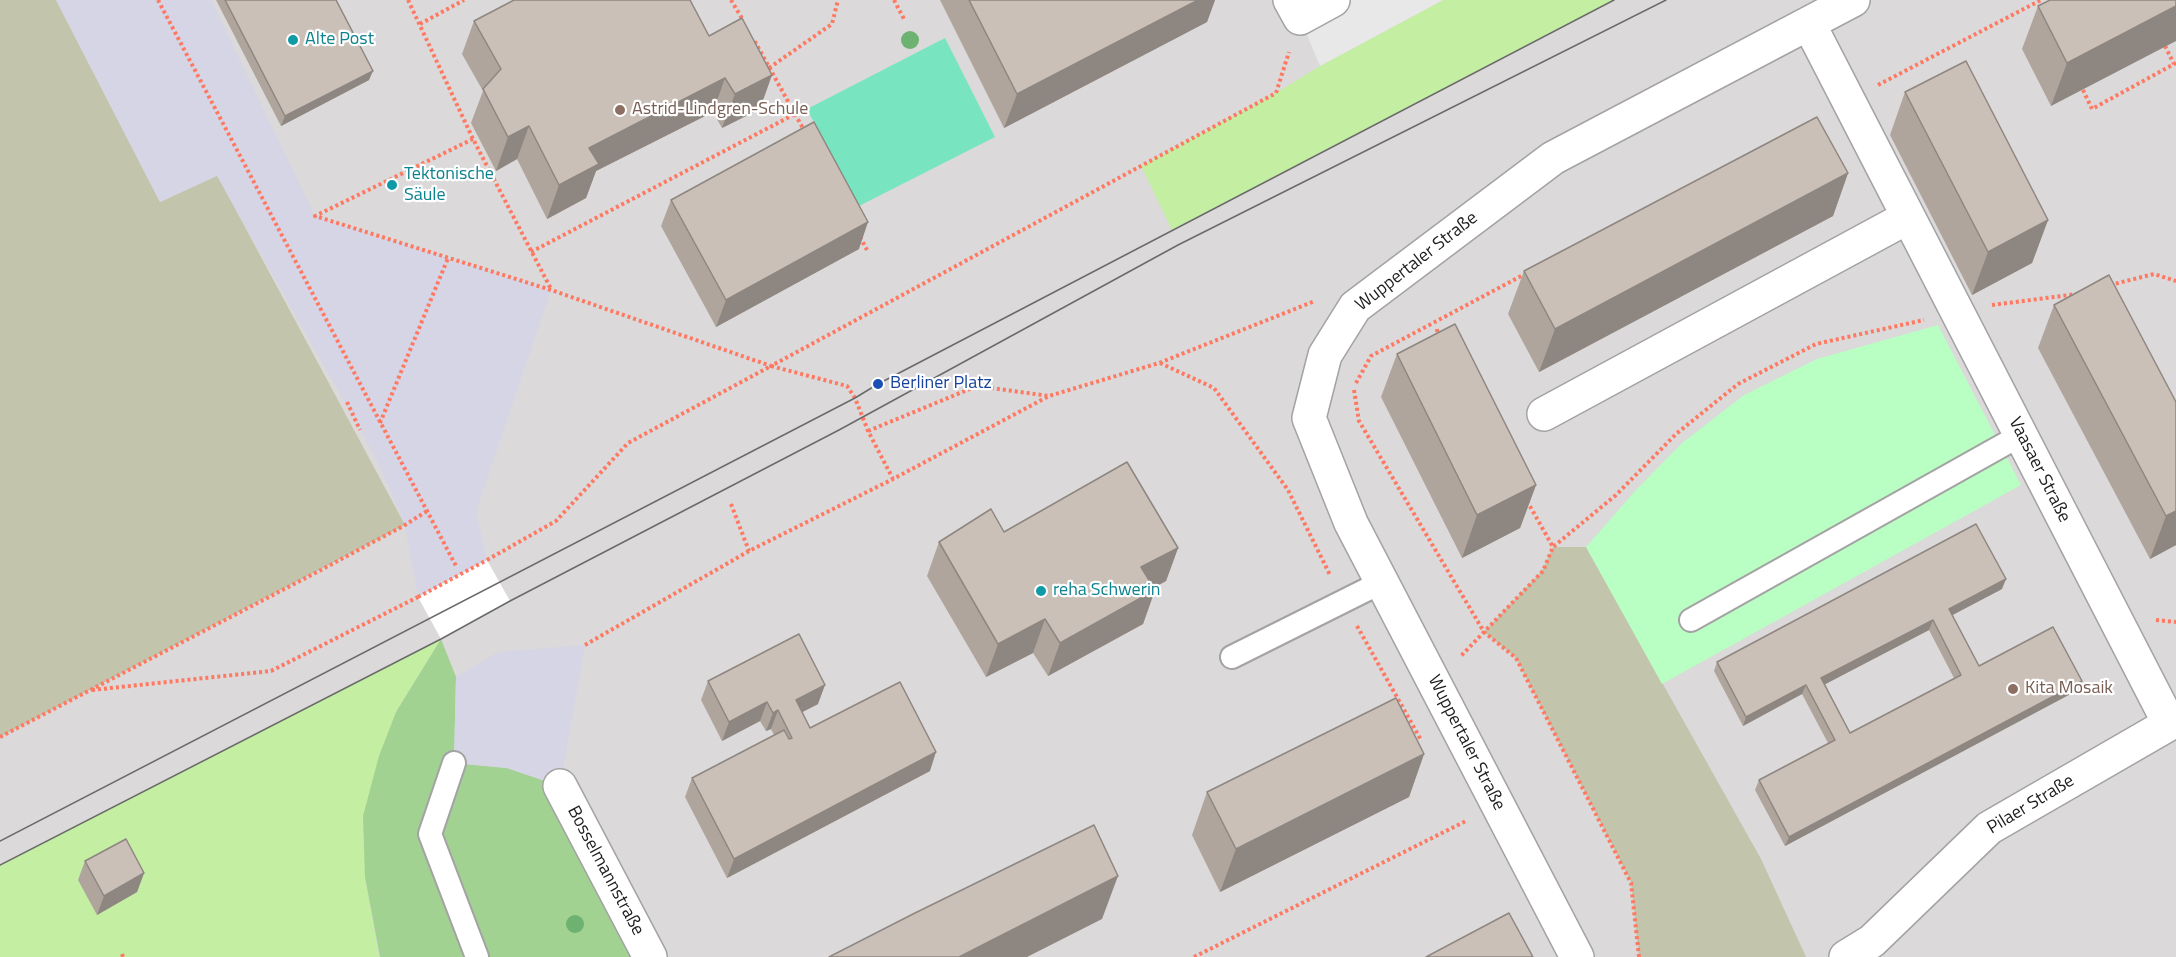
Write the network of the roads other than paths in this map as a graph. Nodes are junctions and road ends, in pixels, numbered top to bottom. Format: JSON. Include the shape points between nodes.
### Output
{"nodes":[{"id":1,"x":1333,"y":0,"type":"edge"},
{"id":2,"x":1853,"y":0,"type":"edge"},
{"id":3,"x":1295,"y":9,"type":"edge"},
{"id":4,"x":1809,"y":24,"type":"junction"},
{"id":5,"x":1908,"y":218,"type":"junction"},
{"id":6,"x":1544,"y":414,"type":"dead end"},
{"id":7,"x":2021,"y":435,"type":"junction"},
{"id":8,"x":1382,"y":582,"type":"junction"},
{"id":9,"x":1690,"y":620,"type":"dead end"},
{"id":10,"x":1232,"y":657,"type":"dead end"},
{"id":11,"x":2173,"y":721,"type":"edge"},
{"id":12,"x":454,"y":763,"type":"dead end"},
{"id":13,"x":560,"y":786,"type":"dead end"},
{"id":14,"x":477,"y":957,"type":"edge"},
{"id":15,"x":650,"y":957,"type":"edge"},
{"id":16,"x":1577,"y":957,"type":"edge"},
{"id":17,"x":1846,"y":957,"type":"edge"}],
"edges":[{"from":1,"to":3,"type":"street"},
{"from":2,"to":4,"type":"street","name":"Wuppertaler Straße"},
{"from":4,"to":5,"type":"street","name":"Vaasaer Straße"},
{"from":4,"to":8,"type":"street","name":"Wuppertaler Straße","via":[[1553,158],[1355,307],[1325,355],[1310,418],[1351,523]]},
{"from":5,"to":6,"type":"street"},
{"from":5,"to":7,"type":"street","name":"Vaasaer Straße"},
{"from":7,"to":9,"type":"lane"},
{"from":7,"to":11,"type":"street","name":"Vaasaer Straße"},
{"from":8,"to":10,"type":"lane"},
{"from":8,"to":16,"type":"street","name":"Wuppertaler Straße"},
{"from":11,"to":17,"type":"street","name":"Pilaer Straße","via":[[1989,828],[1872,941]]},
{"from":12,"to":14,"type":"lane","via":[[430,834]]},
{"from":13,"to":15,"type":"street","name":"Bosselmannstraße"}]}
